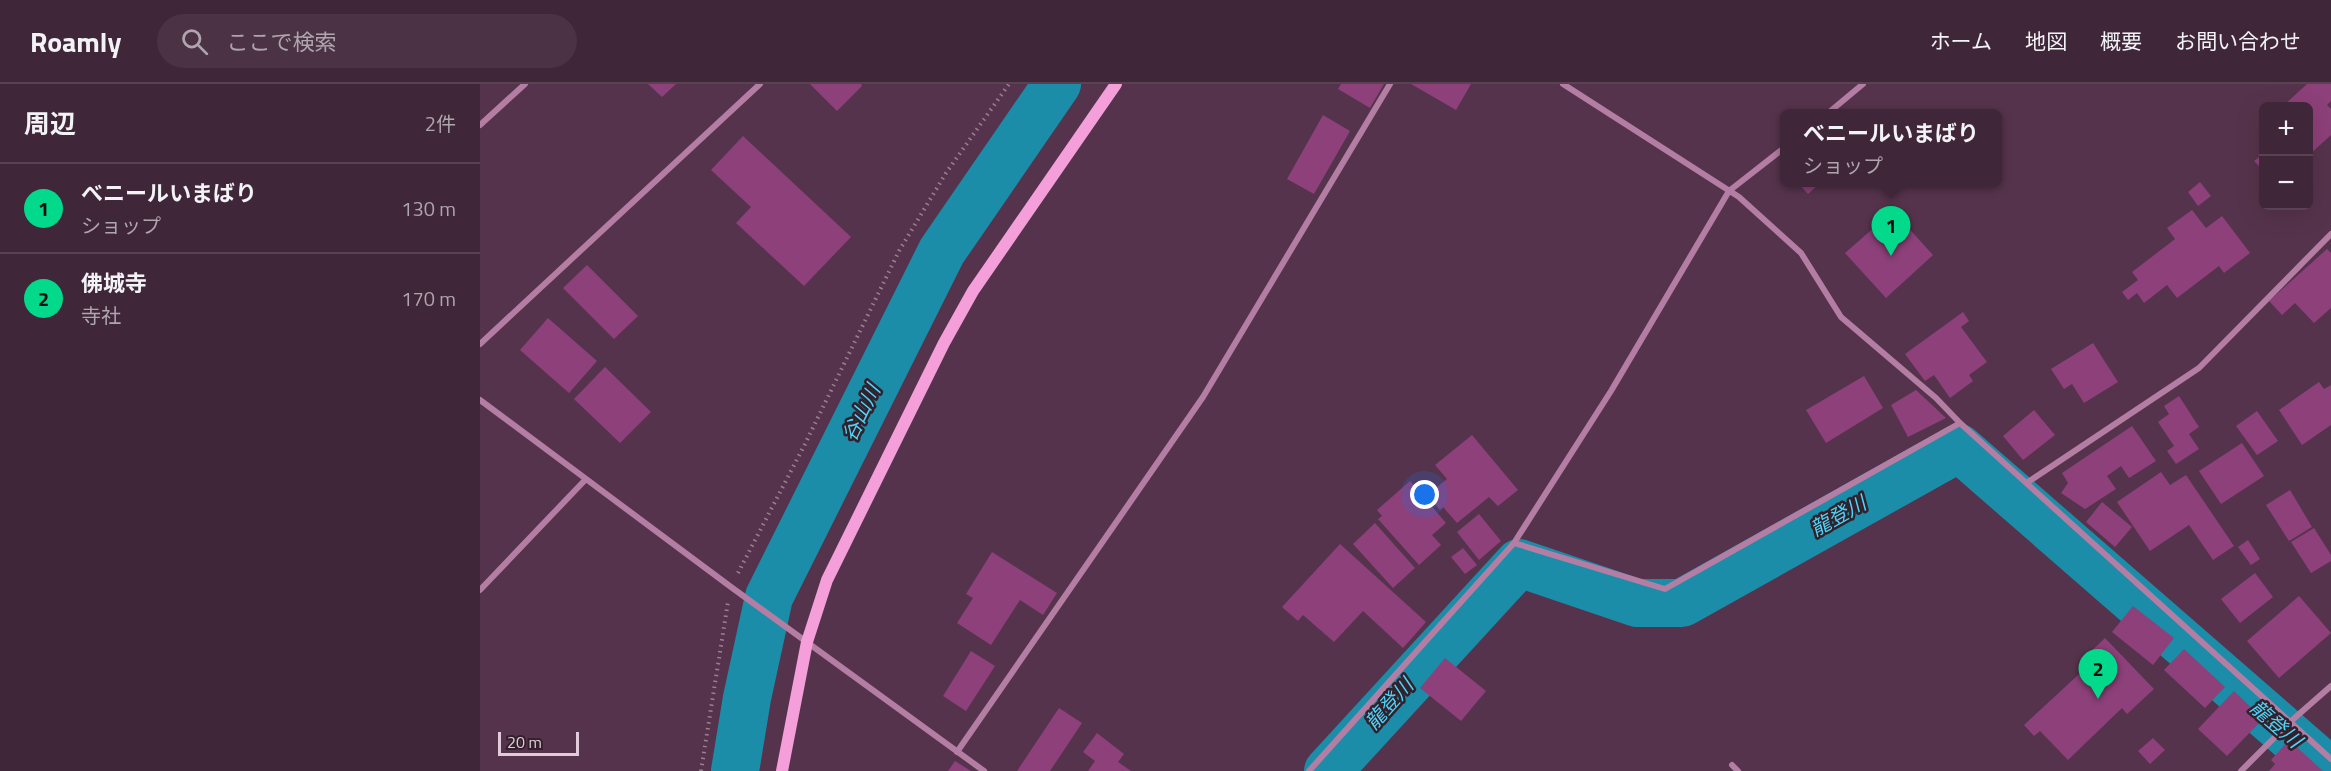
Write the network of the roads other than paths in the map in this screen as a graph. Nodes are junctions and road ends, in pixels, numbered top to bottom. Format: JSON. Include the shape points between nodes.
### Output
{"nodes":[{"id":1,"x":525,"y":84,"type":"edge"},
{"id":2,"x":760,"y":84,"type":"edge"},
{"id":3,"x":1116,"y":84,"type":"edge"},
{"id":4,"x":1390,"y":84,"type":"edge"},
{"id":5,"x":1563,"y":84,"type":"edge"},
{"id":6,"x":1863,"y":84,"type":"edge"},
{"id":7,"x":1833,"y":109,"type":"edge"},
{"id":8,"x":480,"y":125,"type":"edge"},
{"id":9,"x":1780,"y":152,"type":"edge"},
{"id":10,"x":1730,"y":191,"type":"junction"},
{"id":11,"x":2331,"y":234,"type":"edge"},
{"id":12,"x":480,"y":344,"type":"edge"},
{"id":13,"x":480,"y":400,"type":"edge"},
{"id":14,"x":1960,"y":423,"type":"junction"},
{"id":15,"x":586,"y":479,"type":"junction"},
{"id":16,"x":2028,"y":482,"type":"junction"},
{"id":17,"x":1514,"y":543,"type":"junction"},
{"id":18,"x":480,"y":590,"type":"edge"},
{"id":19,"x":807,"y":642,"type":"junction"},
{"id":20,"x":2331,"y":686,"type":"edge"},
{"id":21,"x":2290,"y":722,"type":"junction"},
{"id":22,"x":957,"y":752,"type":"junction"},
{"id":23,"x":2331,"y":759,"type":"edge"},
{"id":24,"x":1732,"y":765,"type":"dead end"},
{"id":25,"x":782,"y":771,"type":"edge"},
{"id":26,"x":984,"y":771,"type":"edge"},
{"id":27,"x":1309,"y":771,"type":"edge"},
{"id":28,"x":1738,"y":771,"type":"edge"},
{"id":29,"x":2241,"y":771,"type":"edge"}],
"edges":[{"from":1,"to":8,"type":"street"},
{"from":2,"to":12,"type":"street"},
{"from":3,"to":19,"type":"street","via":[[973,291],[944,343],[827,580]]},
{"from":4,"to":22,"type":"street","via":[[1203,396]]},
{"from":5,"to":10,"type":"street"},
{"from":6,"to":7,"type":"street"},
{"from":9,"to":10,"type":"street"},
{"from":10,"to":14,"type":"street","via":[[1801,253],[1841,317]]},
{"from":10,"to":17,"type":"street","via":[[1611,391]]},
{"from":11,"to":16,"type":"street","via":[[2199,368]]},
{"from":13,"to":15,"type":"street"},
{"from":14,"to":16,"type":"street"},
{"from":14,"to":17,"type":"street","via":[[1665,589]]},
{"from":15,"to":18,"type":"street"},
{"from":15,"to":19,"type":"street"},
{"from":16,"to":21,"type":"street"},
{"from":17,"to":27,"type":"street"},
{"from":19,"to":22,"type":"street"},
{"from":19,"to":25,"type":"street"},
{"from":20,"to":21,"type":"street"},
{"from":21,"to":23,"type":"street"},
{"from":21,"to":29,"type":"street"},
{"from":22,"to":26,"type":"street"},
{"from":24,"to":28,"type":"street"}]}
